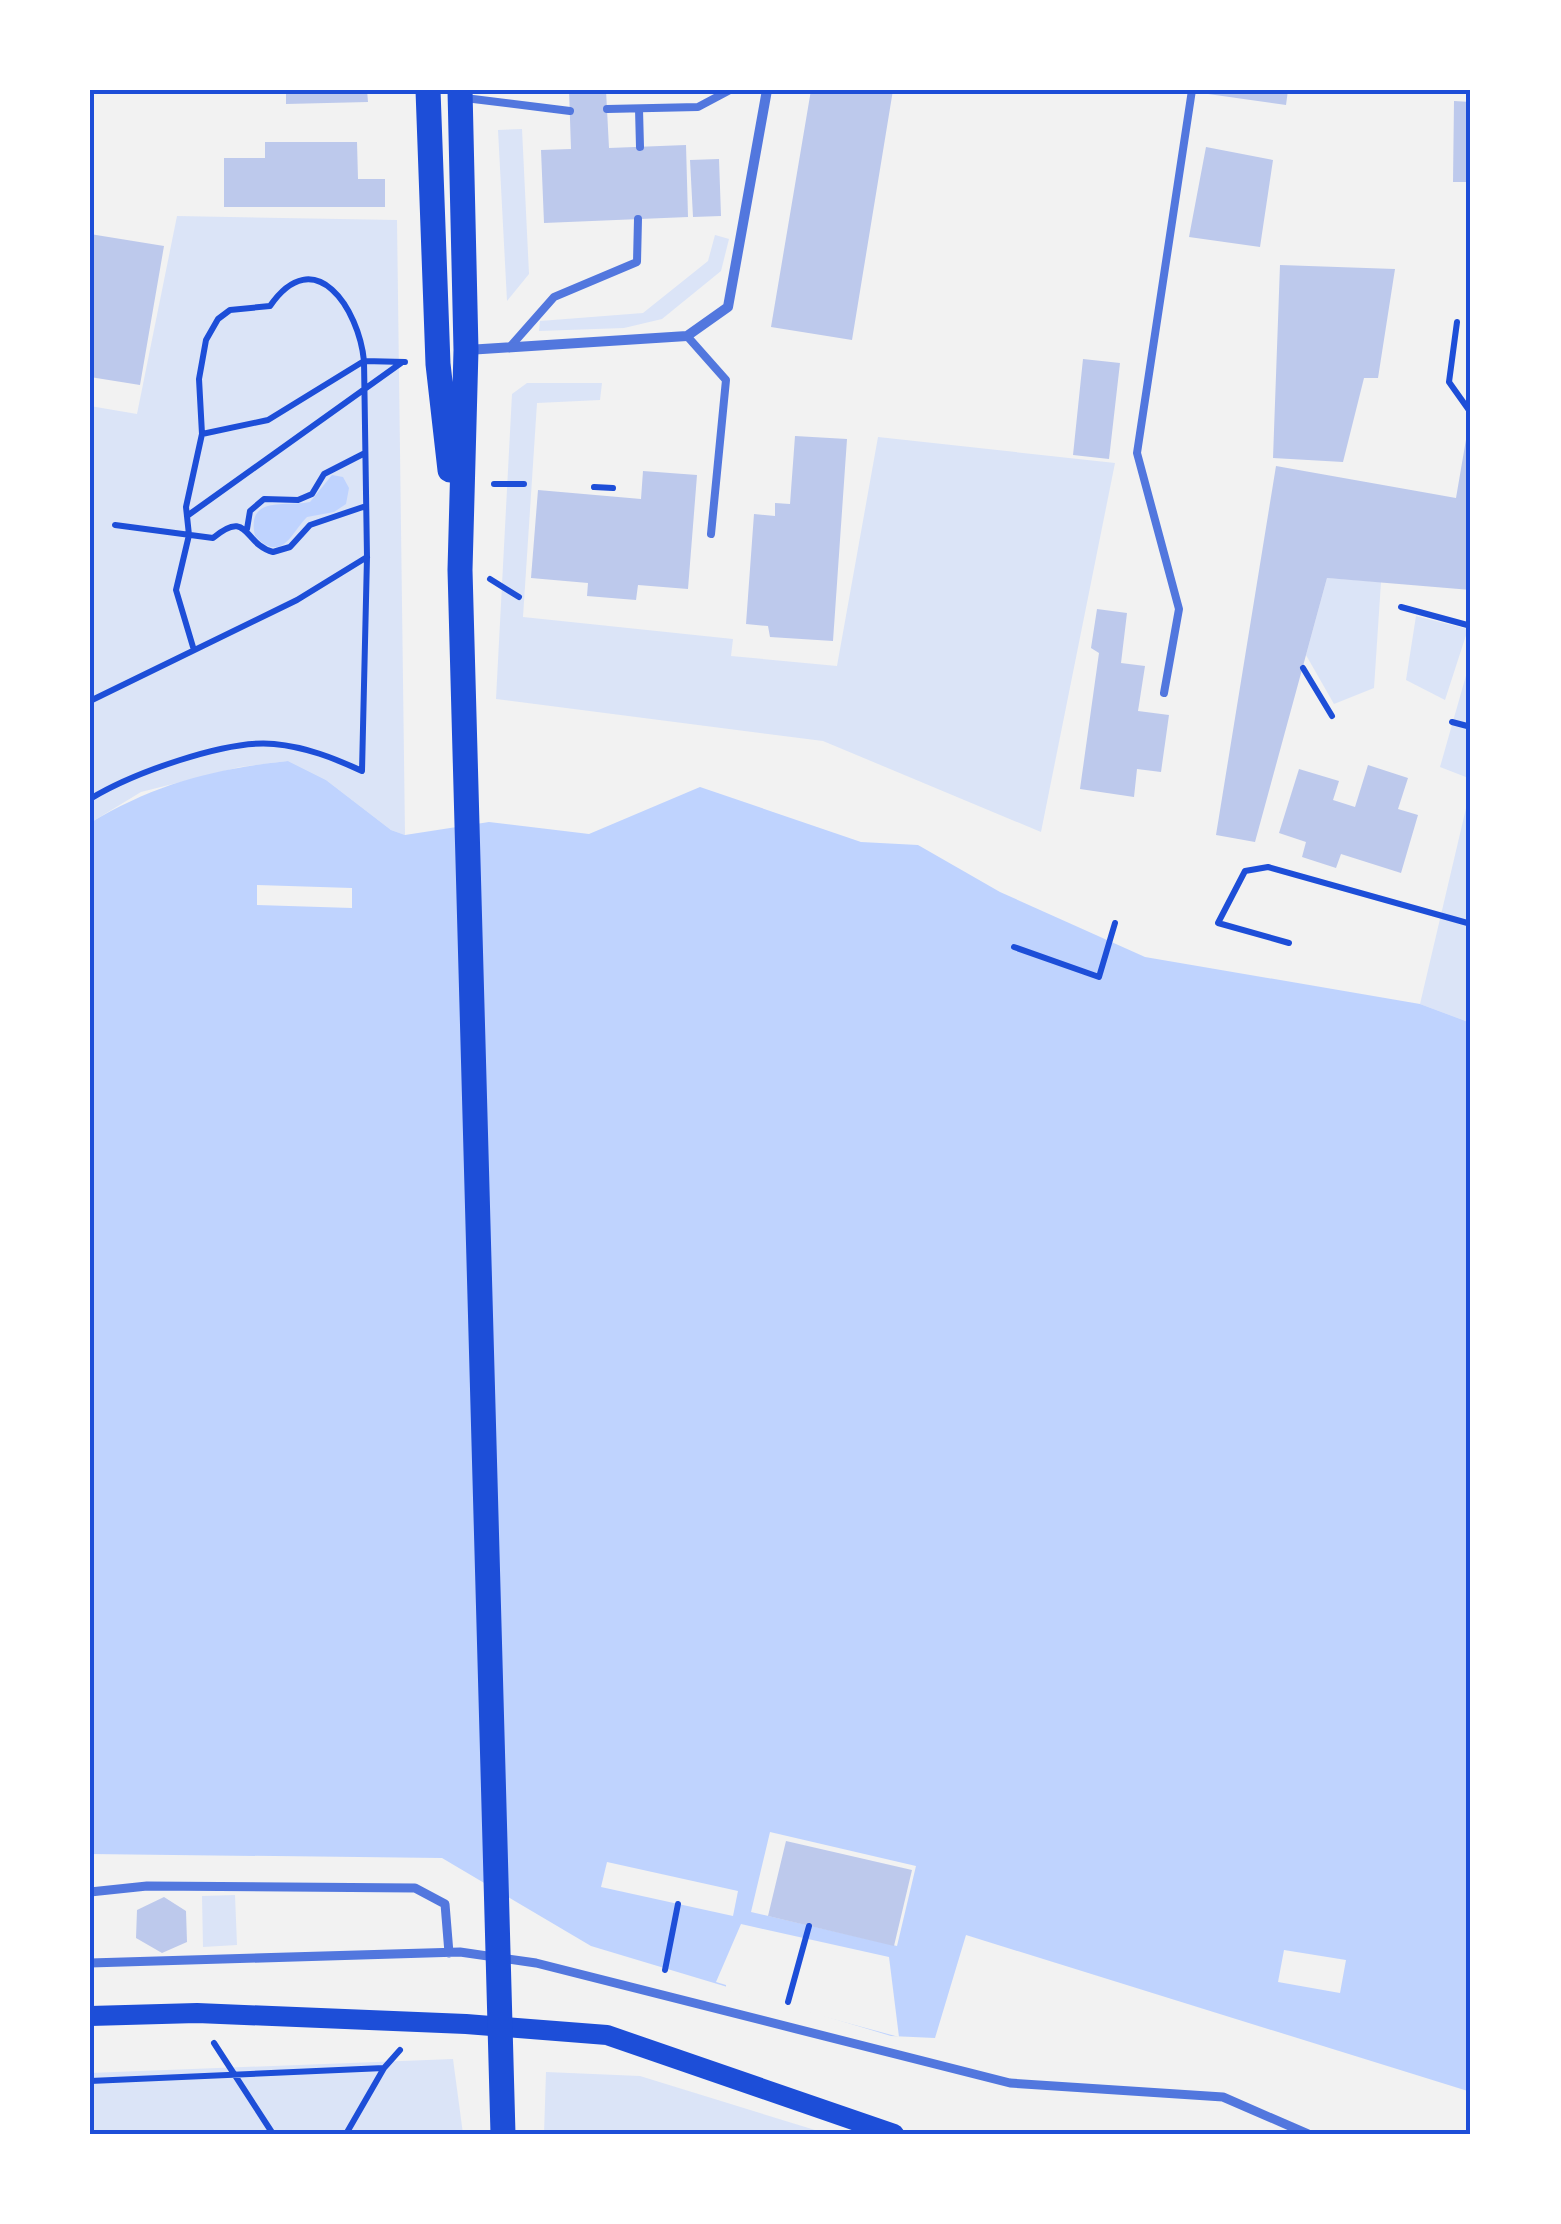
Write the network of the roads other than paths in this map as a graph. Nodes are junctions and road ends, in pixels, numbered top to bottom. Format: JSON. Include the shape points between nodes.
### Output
{"nodes":[{"id":1,"x":428,"y":90,"type":"edge"},
{"id":2,"x":730,"y":90,"type":"edge"},
{"id":3,"x":767,"y":90,"type":"edge"},
{"id":4,"x":1192,"y":90,"type":"edge"},
{"id":5,"x":460,"y":94,"type":"edge"},
{"id":6,"x":607,"y":108,"type":"dead end"},
{"id":7,"x":639,"y":108,"type":"junction"},
{"id":8,"x":570,"y":111,"type":"dead end"},
{"id":9,"x":640,"y":146,"type":"dead end"},
{"id":10,"x":638,"y":219,"type":"dead end"},
{"id":11,"x":687,"y":336,"type":"junction"},
{"id":12,"x":509,"y":348,"type":"junction"},
{"id":13,"x":466,"y":350,"type":"junction"},
{"id":14,"x":711,"y":534,"type":"dead end"},
{"id":15,"x":460,"y":570,"type":"junction"},
{"id":16,"x":1164,"y":694,"type":"dead end"},
{"id":17,"x":90,"y":1892,"type":"edge"},
{"id":18,"x":449,"y":1952,"type":"junction"},
{"id":19,"x":90,"y":1963,"type":"edge"},
{"id":20,"x":90,"y":2016,"type":"edge"},
{"id":21,"x":504,"y":2134,"type":"edge"},
{"id":22,"x":894,"y":2134,"type":"edge"},
{"id":23,"x":1308,"y":2134,"type":"edge"}],
"edges":[{"from":1,"to":15,"type":"main road","via":[[438,364]]},
{"from":2,"to":7,"type":"lane","via":[[698,107]]},
{"from":3,"to":11,"type":"street","via":[[728,307]]},
{"from":4,"to":16,"type":"lane","via":[[1137,454],[1180,609]]},
{"from":5,"to":8,"type":"lane"},
{"from":5,"to":13,"type":"main road"},
{"from":6,"to":7,"type":"lane"},
{"from":7,"to":9,"type":"lane"},
{"from":10,"to":12,"type":"lane","via":[[637,262],[554,297]]},
{"from":11,"to":12,"type":"street"},
{"from":11,"to":14,"type":"lane","via":[[726,380]]},
{"from":12,"to":13,"type":"street"},
{"from":13,"to":15,"type":"main road"},
{"from":15,"to":21,"type":"main road"},
{"from":17,"to":18,"type":"street","via":[[146,1886],[415,1888],[445,1904]]},
{"from":18,"to":19,"type":"street"},
{"from":18,"to":23,"type":"street","via":[[536,1963],[1010,2083],[1224,2097]]},
{"from":20,"to":22,"type":"main road","via":[[196,2012],[607,2035]]}]}
